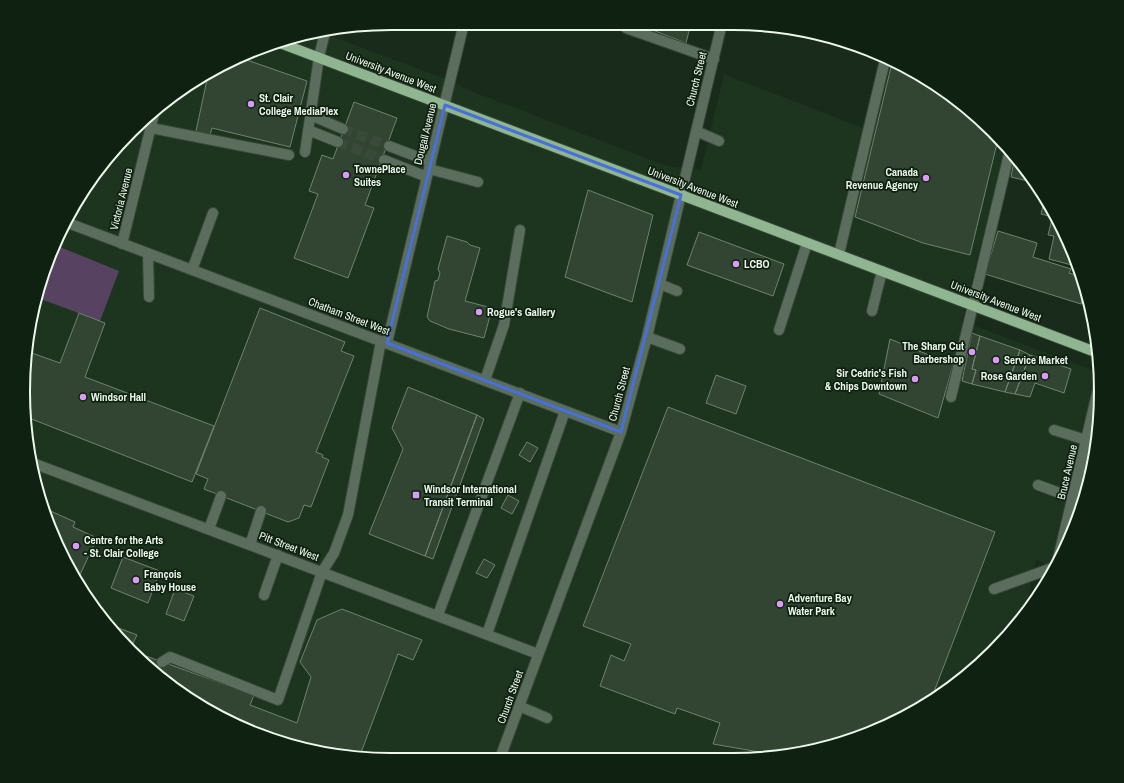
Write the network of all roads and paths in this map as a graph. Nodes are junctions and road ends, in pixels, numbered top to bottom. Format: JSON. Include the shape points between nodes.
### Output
{"nodes":[{"id":1,"x":462,"y":30,"type":"edge"},
{"id":2,"x":632,"y":30,"type":"edge"},
{"id":3,"x":720,"y":30,"type":"edge"},
{"id":4,"x":324,"y":36,"type":"edge"},
{"id":5,"x":287,"y":45,"type":"edge"},
{"id":6,"x":319,"y":57,"type":"junction"},
{"id":7,"x":714,"y":59,"type":"junction"},
{"id":8,"x":884,"y":64,"type":"edge"},
{"id":9,"x":445,"y":105,"type":"junction"},
{"id":10,"x":310,"y":115,"type":"junction"},
{"id":11,"x":153,"y":120,"type":"edge"},
{"id":12,"x":151,"y":128,"type":"junction"},
{"id":13,"x":343,"y":129,"type":"tunnel mouth"},
{"id":14,"x":308,"y":130,"type":"junction"},
{"id":15,"x":696,"y":131,"type":"junction"},
{"id":16,"x":719,"y":141,"type":"dead end"},
{"id":17,"x":338,"y":142,"type":"tunnel mouth"},
{"id":18,"x":388,"y":146,"type":"tunnel mouth"},
{"id":19,"x":305,"y":152,"type":"dead end"},
{"id":20,"x":289,"y":155,"type":"dead end"},
{"id":21,"x":1008,"y":158,"type":"edge"},
{"id":22,"x":384,"y":160,"type":"tunnel mouth"},
{"id":23,"x":429,"y":169,"type":"junction"},
{"id":24,"x":478,"y":182,"type":"dead end"},
{"id":25,"x":681,"y":195,"type":"junction"},
{"id":26,"x":213,"y":213,"type":"dead end"},
{"id":27,"x":71,"y":224,"type":"edge"},
{"id":28,"x":520,"y":230,"type":"dead end"},
{"id":29,"x":807,"y":243,"type":"junction"},
{"id":30,"x":122,"y":244,"type":"junction"},
{"id":31,"x":148,"y":253,"type":"junction"},
{"id":32,"x":839,"y":254,"type":"junction"},
{"id":33,"x":192,"y":270,"type":"junction"},
{"id":34,"x":882,"y":270,"type":"junction"},
{"id":35,"x":660,"y":284,"type":"junction"},
{"id":36,"x":678,"y":291,"type":"dead end"},
{"id":37,"x":149,"y":297,"type":"dead end"},
{"id":38,"x":973,"y":305,"type":"junction"},
{"id":39,"x":872,"y":311,"type":"dead end"},
{"id":40,"x":779,"y":330,"type":"dead end"},
{"id":41,"x":648,"y":337,"type":"junction"},
{"id":42,"x":384,"y":342,"type":"junction"},
{"id":43,"x":680,"y":348,"type":"dead end"},
{"id":44,"x":1092,"y":351,"type":"edge"},
{"id":45,"x":485,"y":380,"type":"junction"},
{"id":46,"x":520,"y":393,"type":"junction"},
{"id":47,"x":951,"y":397,"type":"dead end"},
{"id":48,"x":1093,"y":409,"type":"edge"},
{"id":49,"x":565,"y":411,"type":"junction"},
{"id":50,"x":1054,"y":430,"type":"dead end"},
{"id":51,"x":621,"y":432,"type":"junction"},
{"id":52,"x":1086,"y":440,"type":"junction"},
{"id":53,"x":38,"y":465,"type":"edge"},
{"id":54,"x":1080,"y":466,"type":"junction"},
{"id":55,"x":1086,"y":468,"type":"edge"},
{"id":56,"x":1077,"y":481,"type":"junction"},
{"id":57,"x":1082,"y":483,"type":"edge"},
{"id":58,"x":1038,"y":485,"type":"dead end"},
{"id":59,"x":221,"y":496,"type":"dead end"},
{"id":60,"x":1073,"y":498,"type":"junction"},
{"id":61,"x":261,"y":511,"type":"dead end"},
{"id":62,"x":209,"y":529,"type":"junction"},
{"id":63,"x":1065,"y":532,"type":"edge"},
{"id":64,"x":250,"y":545,"type":"junction"},
{"id":65,"x":278,"y":555,"type":"junction"},
{"id":66,"x":1047,"y":570,"type":"edge"},
{"id":67,"x":322,"y":572,"type":"junction"},
{"id":68,"x":994,"y":588,"type":"dead end"},
{"id":69,"x":264,"y":596,"type":"dead end"},
{"id":70,"x":438,"y":615,"type":"junction"},
{"id":71,"x":487,"y":634,"type":"junction"},
{"id":72,"x":538,"y":654,"type":"junction"},
{"id":73,"x":162,"y":662,"type":"dead end"},
{"id":74,"x":519,"y":706,"type":"junction"},
{"id":75,"x":547,"y":718,"type":"dead end"},
{"id":76,"x":502,"y":753,"type":"edge"}],
"edges":[{"from":1,"to":9,"type":"street","name":"Dougall Avenue"},
{"from":2,"to":7,"type":"street"},
{"from":3,"to":7,"type":"street","name":"Church Street"},
{"from":4,"to":6,"type":"street"},
{"from":5,"to":6,"type":"main road","name":"University Avenue West"},
{"from":6,"to":9,"type":"main road","name":"University Avenue West"},
{"from":6,"to":10,"type":"street"},
{"from":7,"to":15,"type":"street","name":"Church Street"},
{"from":8,"to":32,"type":"street"},
{"from":9,"to":23,"type":"street","name":"Dougall Avenue"},
{"from":9,"to":25,"type":"main road","name":"University Avenue West"},
{"from":10,"to":13,"type":"street"},
{"from":10,"to":14,"type":"street"},
{"from":11,"to":12,"type":"street","name":"Victoria Avenue"},
{"from":12,"to":20,"type":"street"},
{"from":12,"to":30,"type":"street","name":"Victoria Avenue"},
{"from":14,"to":17,"type":"street"},
{"from":14,"to":19,"type":"street"},
{"from":15,"to":16,"type":"street"},
{"from":15,"to":25,"type":"street","name":"Church Street"},
{"from":18,"to":23,"type":"street"},
{"from":21,"to":38,"type":"street"},
{"from":22,"to":23,"type":"street"},
{"from":23,"to":24,"type":"street"},
{"from":23,"to":42,"type":"street","name":"Dougall Avenue"},
{"from":25,"to":29,"type":"main road","name":"University Avenue West"},
{"from":25,"to":35,"type":"street","name":"Church Street"},
{"from":26,"to":33,"type":"street"},
{"from":27,"to":30,"type":"street","name":"Chatham Street West"},
{"from":28,"to":45,"type":"street","via":[[504,324]]},
{"from":29,"to":32,"type":"main road","name":"University Avenue West"},
{"from":29,"to":40,"type":"street"},
{"from":30,"to":31,"type":"street","name":"Chatham Street West"},
{"from":31,"to":33,"type":"street","name":"Chatham Street West"},
{"from":31,"to":37,"type":"street"},
{"from":32,"to":34,"type":"main road","name":"University Avenue West"},
{"from":33,"to":42,"type":"street","name":"Chatham Street West"},
{"from":34,"to":38,"type":"main road","name":"University Avenue West"},
{"from":34,"to":39,"type":"street"},
{"from":35,"to":36,"type":"street"},
{"from":35,"to":41,"type":"street","name":"Church Street"},
{"from":38,"to":44,"type":"main road","name":"University Avenue West"},
{"from":38,"to":47,"type":"street"},
{"from":41,"to":43,"type":"street"},
{"from":41,"to":51,"type":"street","name":"Church Street"},
{"from":42,"to":45,"type":"street","name":"Chatham Street West"},
{"from":42,"to":67,"type":"street","name":"Dougall Avenue","via":[[348,515],[334,553]]},
{"from":45,"to":46,"type":"street","name":"Chatham Street West"},
{"from":46,"to":49,"type":"street","name":"Chatham Street West"},
{"from":46,"to":70,"type":"street"},
{"from":48,"to":52,"type":"street","name":"Bruce Avenue"},
{"from":49,"to":51,"type":"street","name":"Chatham Street West"},
{"from":49,"to":71,"type":"street"},
{"from":50,"to":52,"type":"street"},
{"from":51,"to":72,"type":"street","name":"Church Street"},
{"from":52,"to":54,"type":"street","name":"Bruce Avenue"},
{"from":53,"to":62,"type":"street","name":"Pitt Street West"},
{"from":54,"to":55,"type":"street"},
{"from":54,"to":56,"type":"street","name":"Bruce Avenue"},
{"from":56,"to":57,"type":"street"},
{"from":56,"to":60,"type":"street","name":"Bruce Avenue"},
{"from":58,"to":60,"type":"street"},
{"from":59,"to":62,"type":"street"},
{"from":60,"to":63,"type":"street","name":"Bruce Avenue"},
{"from":61,"to":64,"type":"street"},
{"from":62,"to":64,"type":"street","name":"Pitt Street West"},
{"from":64,"to":65,"type":"street","name":"Pitt Street West"},
{"from":65,"to":67,"type":"street","name":"Pitt Street West"},
{"from":65,"to":69,"type":"street"},
{"from":66,"to":68,"type":"street"},
{"from":67,"to":70,"type":"street","name":"Pitt Street West"},
{"from":67,"to":73,"type":"street","name":"Dougall Avenue","via":[[278,700],[170,657]]},
{"from":70,"to":71,"type":"street","name":"Pitt Street West"},
{"from":71,"to":72,"type":"street","name":"Pitt Street West"},
{"from":72,"to":74,"type":"street","name":"Church Street"},
{"from":74,"to":75,"type":"street"},
{"from":74,"to":76,"type":"street","name":"Church Street"}]}
